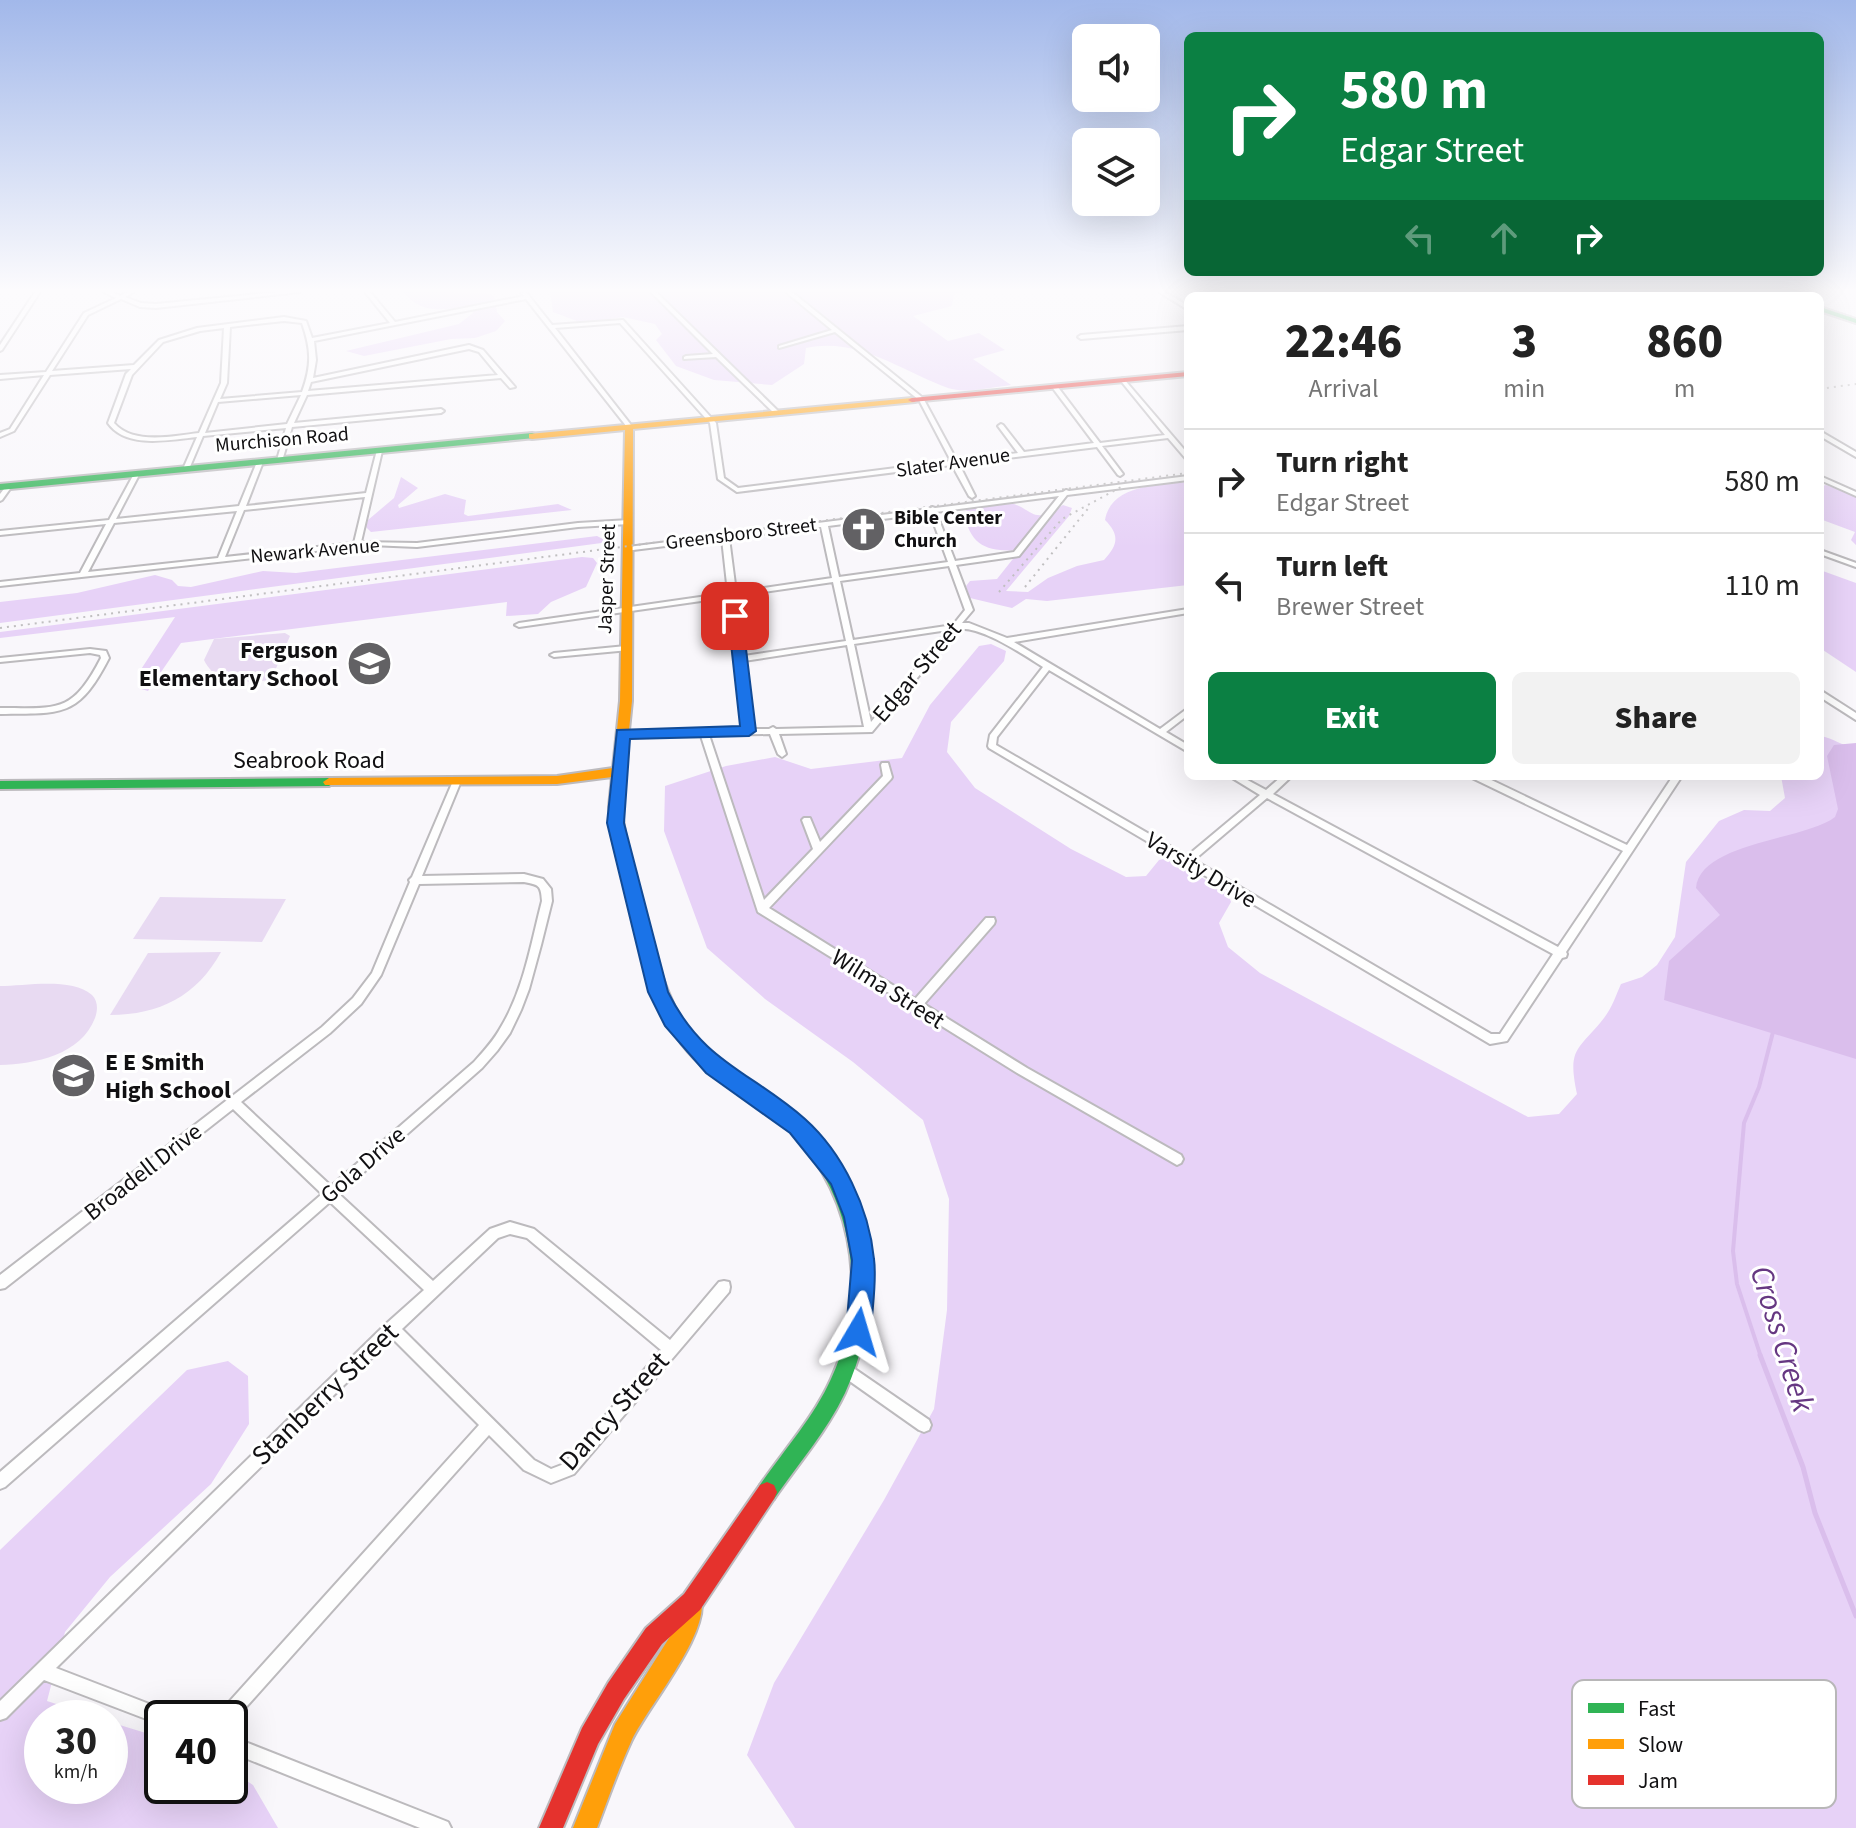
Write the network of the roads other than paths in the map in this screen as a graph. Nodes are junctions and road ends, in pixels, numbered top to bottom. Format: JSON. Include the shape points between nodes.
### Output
{"nodes":[{"id":1,"x":45,"y":377,"type":"edge"},
{"id":2,"x":129,"y":377,"type":"edge"},
{"id":3,"x":224,"y":377,"type":"edge"},
{"id":4,"x":310,"y":377,"type":"edge"},
{"id":5,"x":326,"y":377,"type":"edge"},
{"id":6,"x":486,"y":377,"type":"edge"},
{"id":7,"x":502,"y":377,"type":"edge"},
{"id":8,"x":590,"y":377,"type":"edge"},
{"id":9,"x":671,"y":377,"type":"edge"},
{"id":10,"x":741,"y":377,"type":"edge"},
{"id":11,"x":894,"y":377,"type":"edge"},
{"id":12,"x":1152,"y":377,"type":"edge"},
{"id":13,"x":1123,"y":380,"type":"junction"},
{"id":14,"x":309,"y":381,"type":"junction"},
{"id":15,"x":512,"y":387,"type":"dead end"},
{"id":16,"x":1055,"y":387,"type":"junction"},
{"id":17,"x":304,"y":393,"type":"junction"},
{"id":18,"x":921,"y":399,"type":"junction"},
{"id":19,"x":215,"y":401,"type":"junction"},
{"id":20,"x":441,"y":411,"type":"dead end"},
{"id":21,"x":776,"y":412,"type":"junction"},
{"id":22,"x":708,"y":419,"type":"junction"},
{"id":23,"x":292,"y":425,"type":"junction"},
{"id":24,"x":629,"y":426,"type":"junction"},
{"id":25,"x":1001,"y":426,"type":"dead end"},
{"id":26,"x":199,"y":434,"type":"junction"},
{"id":27,"x":0,"y":435,"type":"edge"},
{"id":28,"x":1824,"y":435,"type":"edge"},
{"id":29,"x":1169,"y":436,"type":"junction"},
{"id":30,"x":1098,"y":445,"type":"junction"},
{"id":31,"x":379,"y":451,"type":"junction"},
{"id":32,"x":1184,"y":453,"type":"edge"},
{"id":33,"x":1022,"y":454,"type":"junction"},
{"id":34,"x":1856,"y":455,"type":"edge"},
{"id":35,"x":280,"y":460,"type":"junction"},
{"id":36,"x":260,"y":462,"type":"junction"},
{"id":37,"x":954,"y":463,"type":"junction"},
{"id":38,"x":186,"y":469,"type":"junction"},
{"id":39,"x":137,"y":473,"type":"junction"},
{"id":40,"x":1120,"y":474,"type":"dead end"},
{"id":41,"x":1184,"y":478,"type":"edge"},
{"id":42,"x":1824,"y":480,"type":"edge"},
{"id":43,"x":1856,"y":482,"type":"edge"},
{"id":44,"x":4,"y":486,"type":"edge"},
{"id":45,"x":1842,"y":488,"type":"junction"},
{"id":46,"x":1066,"y":492,"type":"junction"},
{"id":47,"x":1856,"y":494,"type":"edge"},
{"id":48,"x":369,"y":495,"type":"junction"},
{"id":49,"x":972,"y":496,"type":"dead end"},
{"id":50,"x":0,"y":499,"type":"edge"},
{"id":51,"x":242,"y":508,"type":"junction"},
{"id":52,"x":932,"y":509,"type":"junction"},
{"id":53,"x":112,"y":521,"type":"junction"},
{"id":54,"x":629,"y":522,"type":"junction"},
{"id":55,"x":824,"y":523,"type":"junction"},
{"id":56,"x":0,"y":533,"type":"edge"},
{"id":57,"x":725,"y":537,"type":"junction"},
{"id":58,"x":357,"y":544,"type":"junction"},
{"id":59,"x":628,"y":549,"type":"junction"},
{"id":60,"x":1824,"y":553,"type":"edge"},
{"id":61,"x":221,"y":559,"type":"junction"},
{"id":62,"x":951,"y":563,"type":"junction"},
{"id":63,"x":1856,"y":565,"type":"edge"},
{"id":64,"x":83,"y":575,"type":"junction"},
{"id":65,"x":836,"y":579,"type":"junction"},
{"id":66,"x":0,"y":584,"type":"edge"},
{"id":67,"x":732,"y":594,"type":"junction"},
{"id":68,"x":625,"y":609,"type":"junction"},
{"id":69,"x":1184,"y":612,"type":"edge"},
{"id":70,"x":519,"y":625,"type":"dead end"},
{"id":71,"x":956,"y":625,"type":"junction"},
{"id":72,"x":851,"y":641,"type":"junction"},
{"id":73,"x":1006,"y":641,"type":"junction"},
{"id":74,"x":626,"y":648,"type":"junction"},
{"id":75,"x":554,"y":655,"type":"dead end"},
{"id":76,"x":740,"y":659,"type":"junction"},
{"id":77,"x":0,"y":660,"type":"edge"},
{"id":78,"x":1048,"y":666,"type":"junction"},
{"id":79,"x":1824,"y":696,"type":"edge"},
{"id":80,"x":0,"y":711,"type":"edge"},
{"id":81,"x":1184,"y":714,"type":"edge"},
{"id":82,"x":1856,"y":717,"type":"edge"},
{"id":83,"x":773,"y":730,"type":"junction"},
{"id":84,"x":869,"y":730,"type":"junction"},
{"id":85,"x":749,"y":731,"type":"junction"},
{"id":86,"x":704,"y":732,"type":"junction"},
{"id":87,"x":1160,"y":733,"type":"junction"},
{"id":88,"x":623,"y":734,"type":"junction"},
{"id":89,"x":1184,"y":747,"type":"edge"},
{"id":90,"x":782,"y":754,"type":"dead end"},
{"id":91,"x":885,"y":765,"type":"dead end"},
{"id":92,"x":618,"y":772,"type":"junction"},
{"id":93,"x":1240,"y":780,"type":"edge"},
{"id":94,"x":1283,"y":780,"type":"edge"},
{"id":95,"x":1483,"y":780,"type":"edge"},
{"id":96,"x":1675,"y":780,"type":"edge"},
{"id":97,"x":457,"y":781,"type":"junction"},
{"id":98,"x":0,"y":785,"type":"edge"},
{"id":99,"x":1266,"y":795,"type":"junction"},
{"id":100,"x":807,"y":820,"type":"dead end"},
{"id":101,"x":818,"y":849,"type":"junction"},
{"id":102,"x":1630,"y":850,"type":"junction"},
{"id":103,"x":1187,"y":861,"type":"junction"},
{"id":104,"x":414,"y":880,"type":"junction"},
{"id":105,"x":762,"y":909,"type":"junction"},
{"id":106,"x":990,"y":921,"type":"dead end"},
{"id":107,"x":1562,"y":954,"type":"junction"},
{"id":108,"x":915,"y":1006,"type":"junction"},
{"id":109,"x":233,"y":1102,"type":"junction"},
{"id":110,"x":1177,"y":1159,"type":"dead end"},
{"id":111,"x":330,"y":1194,"type":"junction"},
{"id":112,"x":0,"y":1283,"type":"edge"},
{"id":113,"x":724,"y":1287,"type":"dead end"},
{"id":114,"x":432,"y":1289,"type":"junction"},
{"id":115,"x":392,"y":1328,"type":"junction"},
{"id":116,"x":670,"y":1349,"type":"junction"},
{"id":117,"x":846,"y":1370,"type":"junction"},
{"id":118,"x":489,"y":1425,"type":"junction"},
{"id":119,"x":924,"y":1425,"type":"dead end"},
{"id":120,"x":0,"y":1482,"type":"edge"},
{"id":121,"x":692,"y":1602,"type":"junction"},
{"id":122,"x":42,"y":1671,"type":"junction"},
{"id":123,"x":242,"y":1700,"type":"edge"},
{"id":124,"x":144,"y":1710,"type":"edge"},
{"id":125,"x":0,"y":1712,"type":"edge"},
{"id":126,"x":248,"y":1751,"type":"edge"},
{"id":127,"x":442,"y":1828,"type":"edge"},
{"id":128,"x":551,"y":1828,"type":"edge"},
{"id":129,"x":585,"y":1828,"type":"edge"}],
"edges":[{"from":1,"to":27,"type":"street","via":[[10,432]]},
{"from":2,"to":26,"type":"street","via":[[112,417],[114,429],[149,438]]},
{"from":3,"to":19,"type":"street"},
{"from":4,"to":14,"type":"street"},
{"from":5,"to":14,"type":"street"},
{"from":6,"to":17,"type":"street"},
{"from":7,"to":15,"type":"street"},
{"from":8,"to":24,"type":"street"},
{"from":9,"to":22,"type":"street"},
{"from":10,"to":21,"type":"street"},
{"from":11,"to":18,"type":"street"},
{"from":12,"to":13,"type":"street","name":"Murchison Road"},
{"from":13,"to":16,"type":"street","name":"Murchison Road"},
{"from":13,"to":29,"type":"street"},
{"from":14,"to":17,"type":"street"},
{"from":16,"to":18,"type":"street","name":"Murchison Road"},
{"from":16,"to":30,"type":"street"},
{"from":17,"to":19,"type":"street"},
{"from":17,"to":23,"type":"street"},
{"from":18,"to":21,"type":"street","name":"Murchison Road"},
{"from":18,"to":37,"type":"street"},
{"from":19,"to":26,"type":"street"},
{"from":20,"to":23,"type":"street"},
{"from":21,"to":22,"type":"street","name":"Murchison Road"},
{"from":22,"to":24,"type":"street","name":"Murchison Road"},
{"from":22,"to":37,"type":"street","name":"Slater Avenue","via":[[713,423],[721,479],[737,490]]},
{"from":23,"to":26,"type":"street"},
{"from":23,"to":35,"type":"street"},
{"from":24,"to":31,"type":"street","name":"Murchison Road"},
{"from":24,"to":54,"type":"street","name":"Jasper Street"},
{"from":25,"to":33,"type":"street"},
{"from":26,"to":38,"type":"street"},
{"from":28,"to":34,"type":"street"},
{"from":29,"to":30,"type":"street","name":"Slater Avenue"},
{"from":29,"to":32,"type":"street"},
{"from":30,"to":33,"type":"street","name":"Slater Avenue"},
{"from":30,"to":40,"type":"street"},
{"from":31,"to":35,"type":"street","name":"Murchison Road"},
{"from":31,"to":48,"type":"street"},
{"from":33,"to":37,"type":"street","name":"Slater Avenue"},
{"from":35,"to":36,"type":"street","name":"Murchison Road"},
{"from":36,"to":38,"type":"street","name":"Murchison Road"},
{"from":36,"to":51,"type":"street"},
{"from":37,"to":49,"type":"street"},
{"from":38,"to":39,"type":"street","name":"Murchison Road"},
{"from":39,"to":44,"type":"street","name":"Murchison Road"},
{"from":39,"to":53,"type":"street"},
{"from":41,"to":46,"type":"street","name":"Greensboro Street"},
{"from":42,"to":45,"type":"street"},
{"from":43,"to":45,"type":"street"},
{"from":44,"to":50,"type":"street"},
{"from":45,"to":47,"type":"street"},
{"from":46,"to":52,"type":"street","name":"Greensboro Street"},
{"from":46,"to":62,"type":"street","via":[[1016,554]]},
{"from":48,"to":51,"type":"street"},
{"from":48,"to":58,"type":"street"},
{"from":51,"to":53,"type":"street"},
{"from":51,"to":61,"type":"street"},
{"from":52,"to":55,"type":"street","name":"Greensboro Street"},
{"from":52,"to":62,"type":"street"},
{"from":53,"to":56,"type":"street"},
{"from":53,"to":64,"type":"street"},
{"from":54,"to":58,"type":"street","name":"Newark Avenue","via":[[417,545]]},
{"from":54,"to":59,"type":"street","name":"Jasper Street"},
{"from":55,"to":57,"type":"street","name":"Greensboro Street"},
{"from":55,"to":65,"type":"street"},
{"from":57,"to":59,"type":"street","name":"Greensboro Street"},
{"from":57,"to":67,"type":"street"},
{"from":58,"to":61,"type":"street","name":"Newark Avenue"},
{"from":59,"to":68,"type":"street","name":"Jasper Street"},
{"from":60,"to":63,"type":"street"},
{"from":61,"to":64,"type":"street","name":"Newark Avenue"},
{"from":62,"to":65,"type":"street"},
{"from":62,"to":71,"type":"street","name":"Edgar Street","via":[[969,610]]},
{"from":64,"to":66,"type":"street","name":"Newark Avenue"},
{"from":65,"to":67,"type":"street"},
{"from":65,"to":72,"type":"street"},
{"from":67,"to":68,"type":"street"},
{"from":67,"to":76,"type":"street"},
{"from":68,"to":70,"type":"street"},
{"from":68,"to":74,"type":"street","name":"Jasper Street"},
{"from":69,"to":73,"type":"street"},
{"from":71,"to":72,"type":"street"},
{"from":71,"to":73,"type":"street"},
{"from":71,"to":84,"type":"street","name":"Edgar Street"},
{"from":72,"to":76,"type":"street"},
{"from":72,"to":84,"type":"street"},
{"from":73,"to":78,"type":"street"},
{"from":74,"to":75,"type":"street"},
{"from":74,"to":88,"type":"street","name":"Jasper Street"},
{"from":76,"to":85,"type":"street"},
{"from":77,"to":80,"type":"street","via":[[90,651],[105,658],[75,703],[53,710]]},
{"from":78,"to":87,"type":"street"},
{"from":78,"to":103,"type":"street","name":"Varsity Drive","via":[[993,737],[992,746]]},
{"from":79,"to":82,"type":"street"},
{"from":81,"to":87,"type":"street"},
{"from":83,"to":84,"type":"street","name":"Edgar Street"},
{"from":83,"to":85,"type":"street","name":"Edgar Street"},
{"from":83,"to":90,"type":"street"},
{"from":85,"to":86,"type":"street","name":"Edgar Street"},
{"from":86,"to":88,"type":"street","name":"Edgar Street"},
{"from":86,"to":105,"type":"street"},
{"from":87,"to":89,"type":"street"},
{"from":88,"to":92,"type":"street","name":"Jasper Street"},
{"from":91,"to":101,"type":"street","via":[[888,777]]},
{"from":92,"to":97,"type":"street","name":"Seabrook Road","via":[[582,779]]},
{"from":92,"to":117,"type":"street","name":"Jasper Street","via":[[616,823],[658,992],[672,1020],[713,1067],[798,1126],[828,1161],[848,1197],[860,1238],[864,1284]]},
{"from":93,"to":99,"type":"street"},
{"from":94,"to":99,"type":"street"},
{"from":95,"to":102,"type":"street"},
{"from":96,"to":102,"type":"street"},
{"from":97,"to":98,"type":"street","name":"Seabrook Road"},
{"from":97,"to":104,"type":"street","name":"Broadell Drive"},
{"from":99,"to":103,"type":"street"},
{"from":99,"to":107,"type":"street"},
{"from":100,"to":101,"type":"street"},
{"from":101,"to":105,"type":"street"},
{"from":102,"to":107,"type":"street"},
{"from":103,"to":107,"type":"street","name":"Varsity Drive","via":[[1471,1030],[1497,1039],[1503,1038]]},
{"from":104,"to":109,"type":"street","name":"Broadell Drive","via":[[384,960],[357,1001]]},
{"from":104,"to":111,"type":"street","name":"Gola Drive","via":[[530,879],[544,885],[548,897],[520,1001],[501,1039]]},
{"from":105,"to":108,"type":"street","name":"Wilma Street"},
{"from":106,"to":108,"type":"street"},
{"from":108,"to":110,"type":"street","name":"Wilma Street"},
{"from":109,"to":111,"type":"street"},
{"from":109,"to":112,"type":"street","name":"Broadell Drive"},
{"from":111,"to":114,"type":"street"},
{"from":111,"to":120,"type":"street","name":"Gola Drive"},
{"from":113,"to":116,"type":"street","name":"Dancy Street"},
{"from":114,"to":115,"type":"street","name":"Stanberry Street"},
{"from":114,"to":116,"type":"street","name":"Stanberry Street","via":[[487,1238],[517,1228],[530,1233]]},
{"from":115,"to":118,"type":"street","name":"Dancy Street"},
{"from":115,"to":122,"type":"street","name":"Stanberry Street"},
{"from":116,"to":118,"type":"street","name":"Dancy Street","via":[[560,1474],[543,1475]]},
{"from":117,"to":119,"type":"street"},
{"from":117,"to":121,"type":"street","name":"Jasper Street"},
{"from":118,"to":123,"type":"street"},
{"from":121,"to":128,"type":"street","via":[[654,1636],[616,1691],[590,1736]]},
{"from":121,"to":129,"type":"street","via":[[686,1631],[623,1732]]},
{"from":122,"to":124,"type":"street"},
{"from":122,"to":125,"type":"street","name":"Stanberry Street"},
{"from":126,"to":127,"type":"street"}]}
